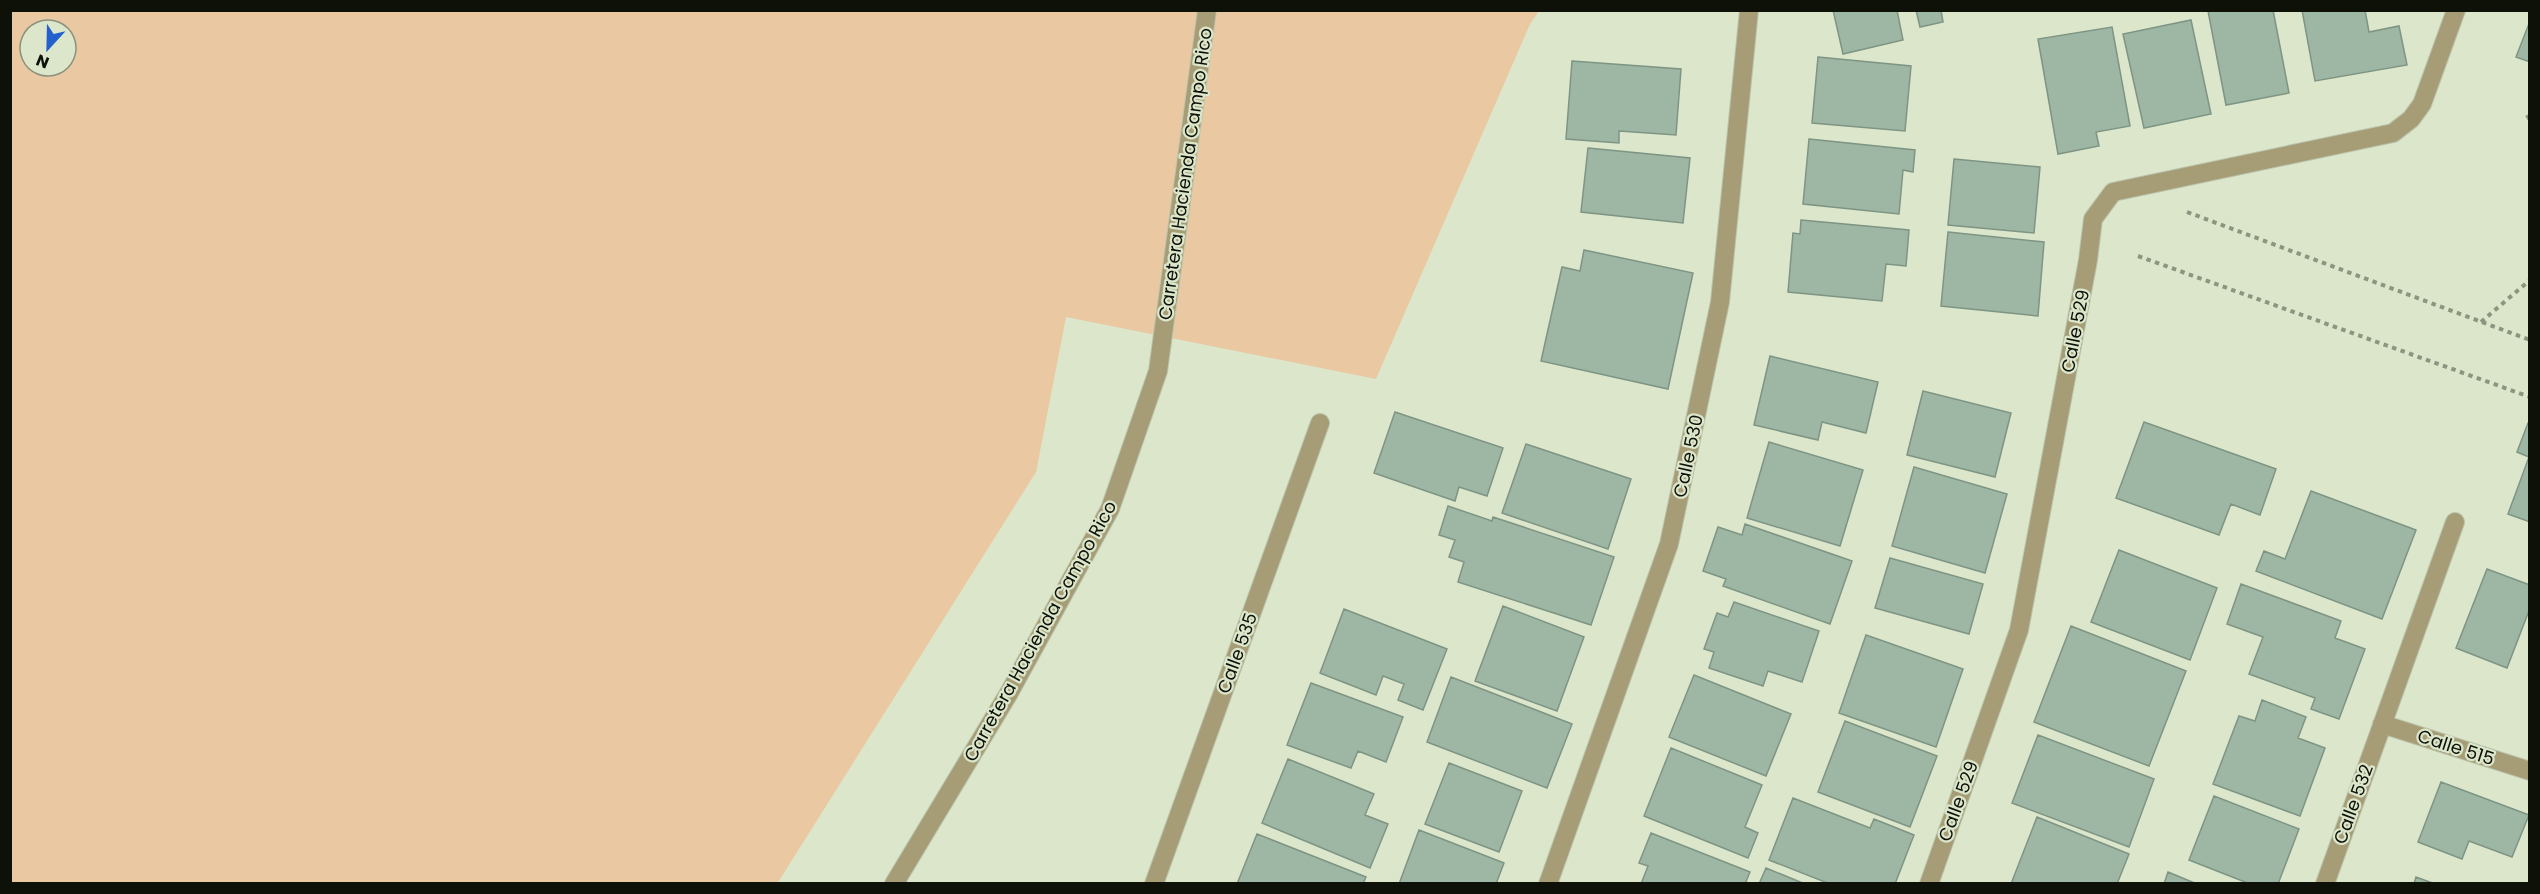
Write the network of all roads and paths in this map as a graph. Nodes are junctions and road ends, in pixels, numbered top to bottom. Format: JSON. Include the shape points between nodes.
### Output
{"nodes":[{"id":1,"x":1207,"y":10,"type":"edge"},
{"id":2,"x":1749,"y":10,"type":"edge"},
{"id":3,"x":2456,"y":10,"type":"edge"},
{"id":4,"x":2187,"y":212,"type":"dead end"},
{"id":5,"x":2138,"y":256,"type":"dead end"},
{"id":6,"x":2529,"y":280,"type":"edge"},
{"id":7,"x":2481,"y":322,"type":"junction"},
{"id":8,"x":2529,"y":340,"type":"edge"},
{"id":9,"x":2529,"y":398,"type":"edge"},
{"id":10,"x":1320,"y":423,"type":"dead end"},
{"id":11,"x":2455,"y":522,"type":"dead end"},
{"id":12,"x":2382,"y":724,"type":"junction"},
{"id":13,"x":2529,"y":771,"type":"edge"},
{"id":14,"x":894,"y":884,"type":"edge"},
{"id":15,"x":1154,"y":884,"type":"edge"},
{"id":16,"x":1548,"y":884,"type":"edge"},
{"id":17,"x":1929,"y":884,"type":"edge"},
{"id":18,"x":2325,"y":884,"type":"edge"}],
"edges":[{"from":1,"to":14,"type":"street","name":"Carretera Hacienda Campo Rico","via":[[1158,371],[1110,509],[1009,693]]},
{"from":2,"to":16,"type":"street","name":"Calle 530","via":[[1720,302],[1670,544]]},
{"from":3,"to":17,"type":"street","name":"Calle 529","via":[[2422,104],[2393,133],[2113,192],[2093,219],[2019,630]]},
{"from":4,"to":7,"type":"path"},
{"from":5,"to":9,"type":"path"},
{"from":6,"to":7,"type":"path"},
{"from":7,"to":8,"type":"path"},
{"from":10,"to":15,"type":"street","name":"Calle 535"},
{"from":11,"to":12,"type":"street","name":"Calle 532"},
{"from":12,"to":13,"type":"street","name":"Calle 515"},
{"from":12,"to":18,"type":"street","name":"Calle 532"}]}
